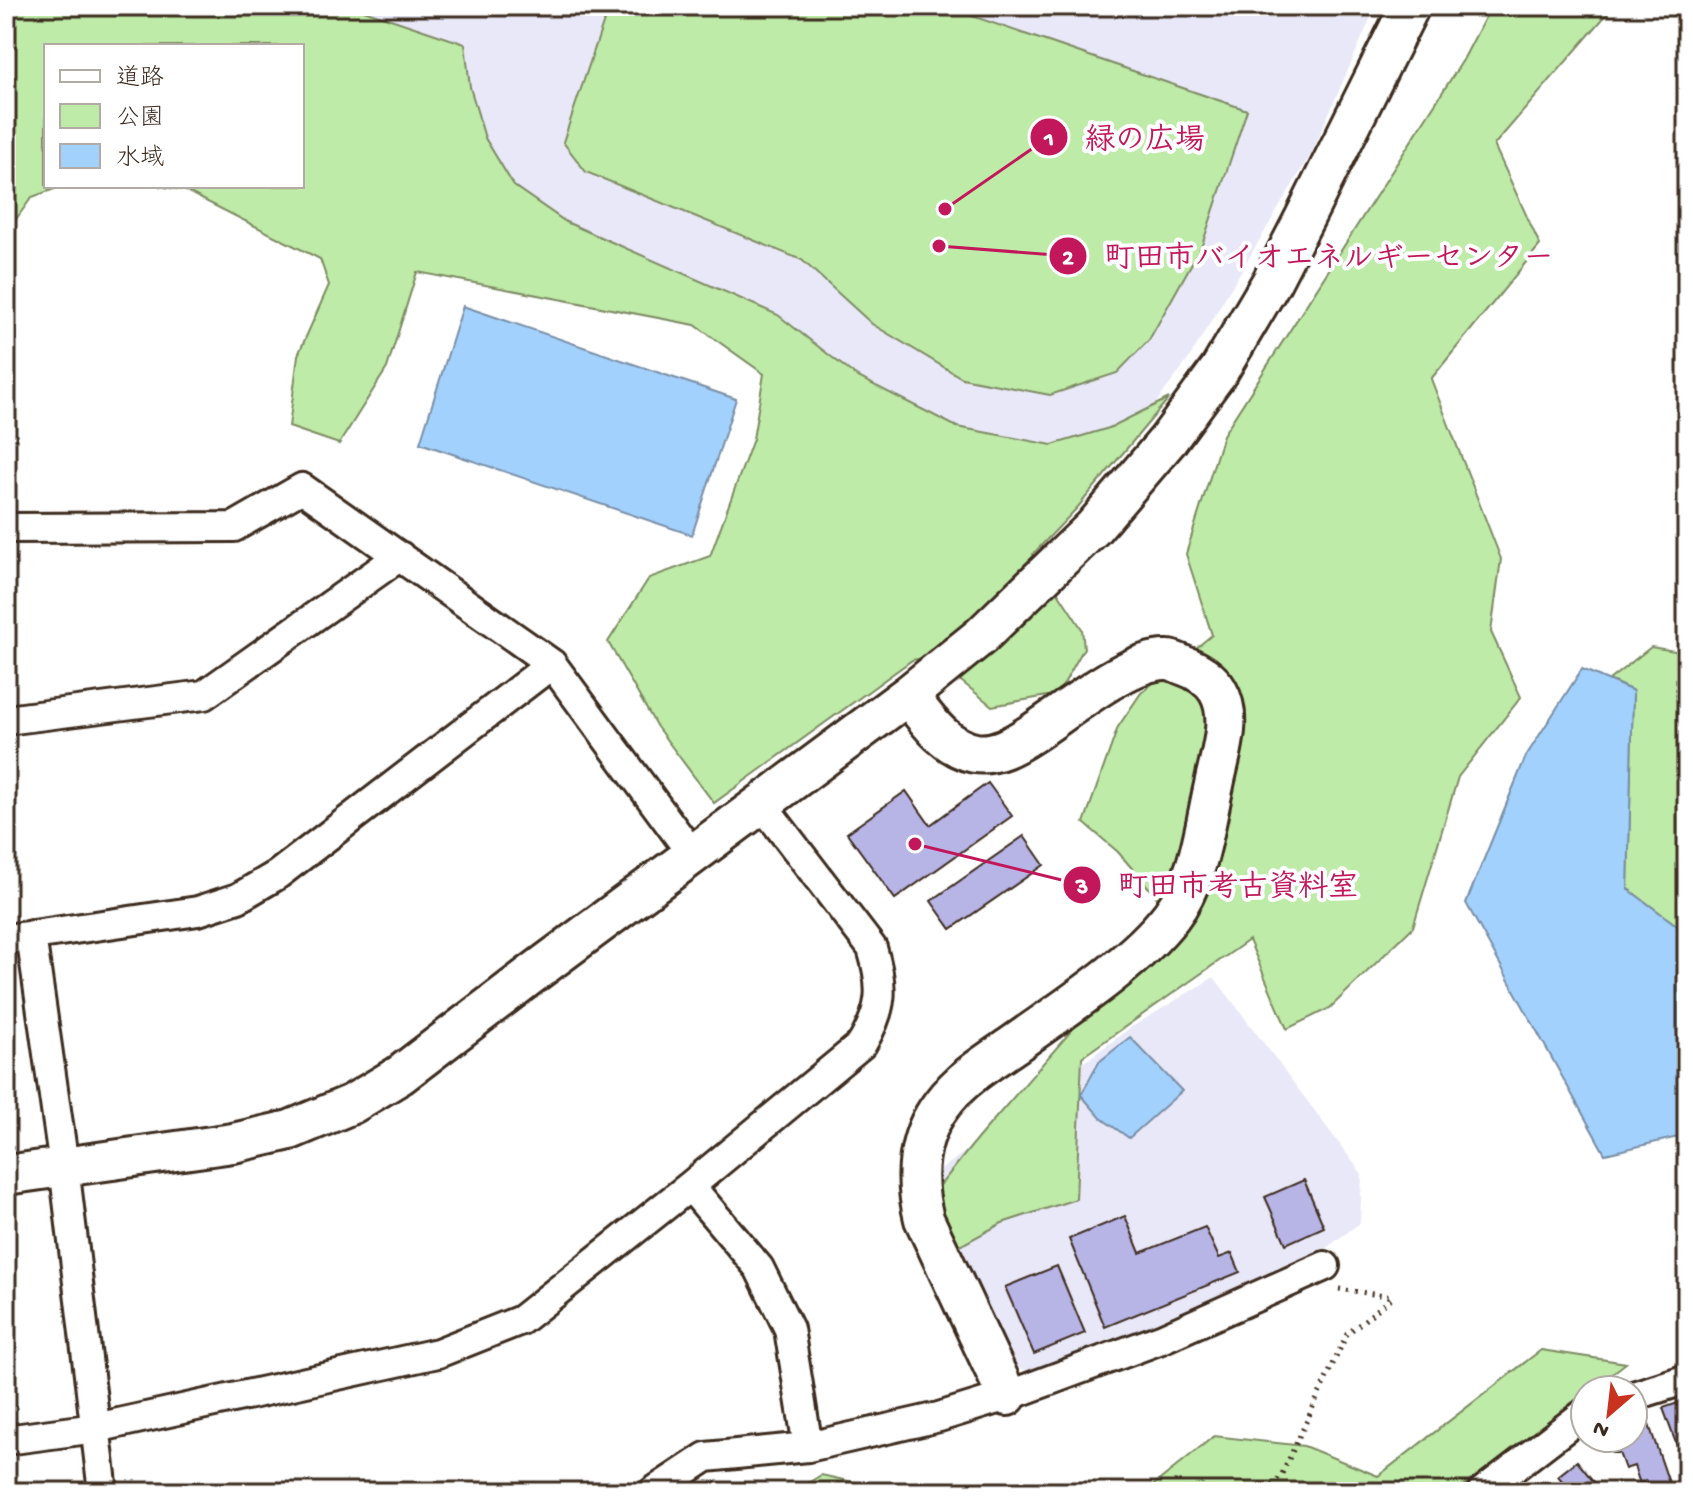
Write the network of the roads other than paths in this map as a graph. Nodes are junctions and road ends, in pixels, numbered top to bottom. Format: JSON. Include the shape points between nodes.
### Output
{"nodes":[{"id":1,"x":1410,"y":6,"type":"edge"},
{"id":2,"x":6,"y":528,"type":"edge"},
{"id":3,"x":400,"y":556,"type":"junction"},
{"id":4,"x":552,"y":664,"type":"junction"},
{"id":5,"x":908,"y":695,"type":"junction"},
{"id":6,"x":6,"y":720,"type":"edge"},
{"id":7,"x":761,"y":803,"type":"junction"},
{"id":8,"x":692,"y":854,"type":"junction"},
{"id":9,"x":19,"y":937,"type":"edge"},
{"id":10,"x":64,"y":1166,"type":"junction"},
{"id":11,"x":6,"y":1175,"type":"edge"},
{"id":12,"x":690,"y":1186,"type":"junction"},
{"id":13,"x":1330,"y":1278,"type":"road end"},
{"id":14,"x":1687,"y":1379,"type":"edge"},
{"id":15,"x":1649,"y":1391,"type":"edge"},
{"id":16,"x":1007,"y":1396,"type":"junction"},
{"id":17,"x":1569,"y":1425,"type":"edge"},
{"id":18,"x":96,"y":1428,"type":"junction"},
{"id":19,"x":6,"y":1440,"type":"edge"},
{"id":20,"x":808,"y":1447,"type":"junction"},
{"id":21,"x":103,"y":1492,"type":"edge"},
{"id":22,"x":653,"y":1492,"type":"edge"},
{"id":23,"x":1482,"y":1492,"type":"edge"}],
"edges":[{"from":1,"to":5,"type":"street","via":[[1272,281],[1211,381],[1093,528],[981,636]]},
{"from":2,"to":3,"type":"street","via":[[234,527],[302,488]]},
{"from":3,"to":4,"type":"street"},
{"from":3,"to":6,"type":"street","via":[[204,695]]},
{"from":4,"to":8,"type":"street"},
{"from":4,"to":9,"type":"street","via":[[277,875],[238,898],[198,911]]},
{"from":5,"to":7,"type":"street"},
{"from":5,"to":16,"type":"street","via":[[951,743],[973,753],[1009,748],[1145,663],[1169,660],[1196,670],[1216,687],[1226,708],[1198,859],[1173,914],[1081,997],[961,1081],[924,1137],[918,1194],[924,1219]]},
{"from":7,"to":8,"type":"street"},
{"from":7,"to":12,"type":"street","via":[[872,948],[881,992],[876,1020],[862,1044]]},
{"from":8,"to":10,"type":"street","via":[[400,1075],[352,1104],[290,1130],[233,1143]]},
{"from":9,"to":10,"type":"street"},
{"from":10,"to":11,"type":"street"},
{"from":10,"to":18,"type":"street"},
{"from":12,"to":18,"type":"street","via":[[521,1320],[438,1353]]},
{"from":12,"to":20,"type":"street","via":[[759,1268],[789,1329]]},
{"from":13,"to":16,"type":"street"},
{"from":14,"to":15,"type":"street"},
{"from":16,"to":20,"type":"street"},
{"from":17,"to":23,"type":"street"},
{"from":18,"to":19,"type":"street"},
{"from":18,"to":21,"type":"street"},
{"from":20,"to":22,"type":"street","via":[[706,1457]]}]}
